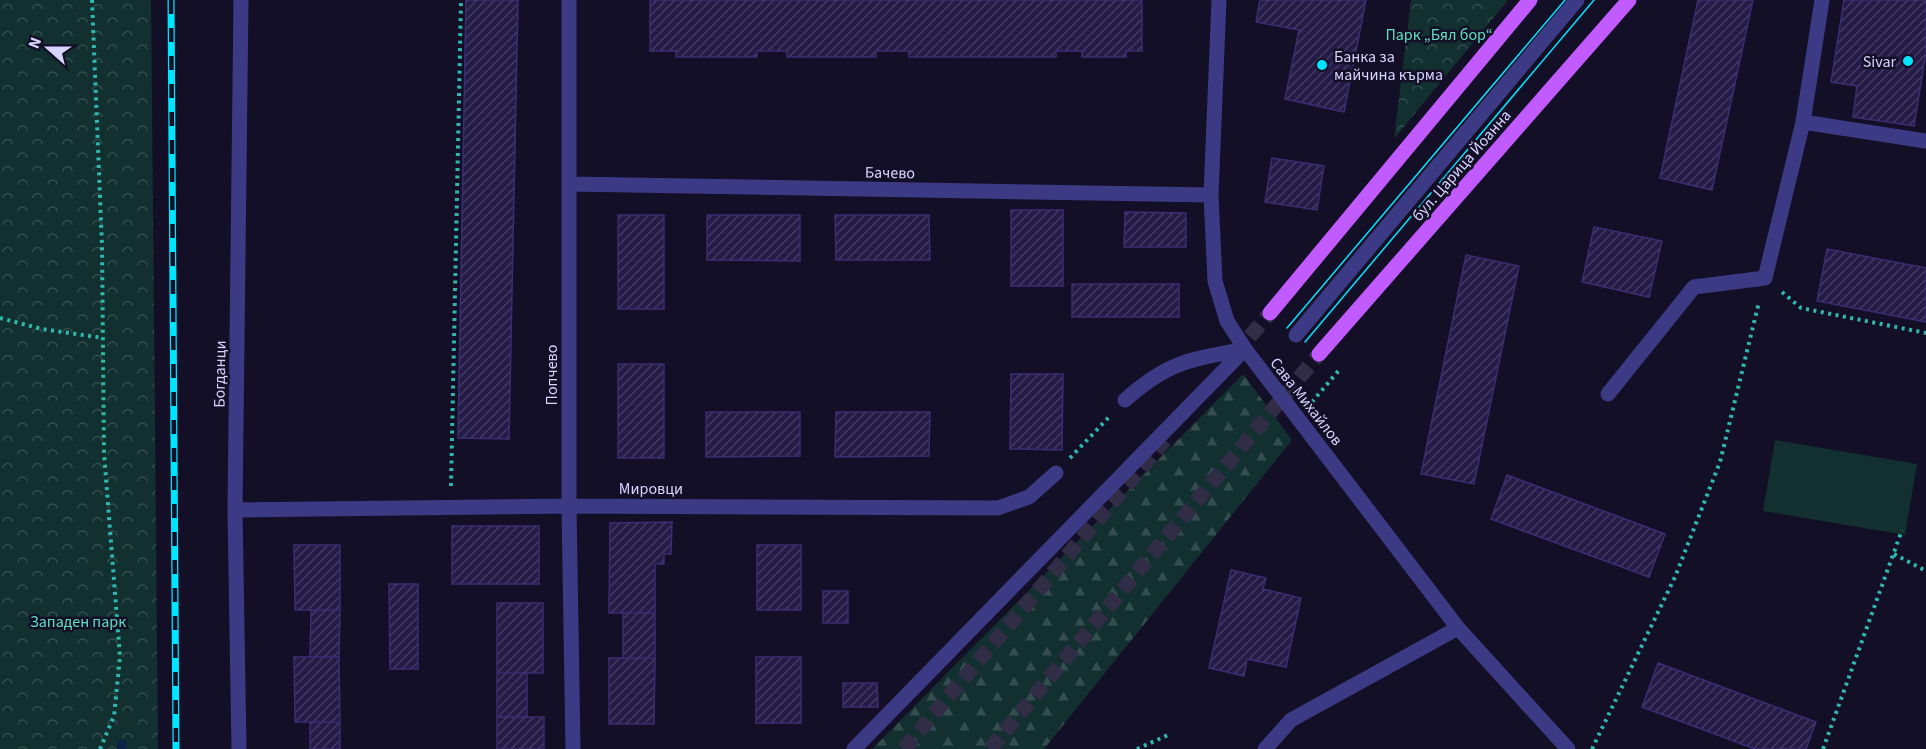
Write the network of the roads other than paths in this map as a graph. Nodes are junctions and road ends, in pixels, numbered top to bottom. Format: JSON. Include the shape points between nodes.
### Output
{"nodes":[{"id":1,"x":241,"y":0,"type":"edge"},
{"id":2,"x":568,"y":0,"type":"edge"},
{"id":3,"x":1219,"y":0,"type":"edge"},
{"id":4,"x":1530,"y":0,"type":"edge"},
{"id":5,"x":1577,"y":0,"type":"edge"},
{"id":6,"x":1629,"y":0,"type":"edge"},
{"id":7,"x":1822,"y":0,"type":"edge"},
{"id":8,"x":1803,"y":122,"type":"junction"},
{"id":9,"x":1926,"y":141,"type":"edge"},
{"id":10,"x":569,"y":184,"type":"junction"},
{"id":11,"x":1211,"y":195,"type":"junction"},
{"id":12,"x":1270,"y":313,"type":"tunnel mouth"},
{"id":13,"x":1296,"y":335,"type":"dead end"},
{"id":14,"x":1245,"y":349,"type":"junction"},
{"id":15,"x":1319,"y":354,"type":"tunnel mouth"},
{"id":16,"x":1608,"y":394,"type":"dead end"},
{"id":17,"x":1125,"y":400,"type":"road end"},
{"id":18,"x":1056,"y":473,"type":"road end"},
{"id":19,"x":569,"y":506,"type":"junction"},
{"id":20,"x":235,"y":510,"type":"junction"},
{"id":21,"x":1458,"y":628,"type":"junction"},
{"id":22,"x":239,"y":749,"type":"edge"},
{"id":23,"x":573,"y":749,"type":"edge"},
{"id":24,"x":854,"y":749,"type":"edge"},
{"id":25,"x":1265,"y":749,"type":"edge"},
{"id":26,"x":1569,"y":749,"type":"edge"}],
"edges":[{"from":1,"to":20,"type":"street","name":"Богданци"},
{"from":2,"to":10,"type":"street","name":"Попчево"},
{"from":3,"to":11,"type":"street","name":"Сава Михайлов"},
{"from":4,"to":12,"type":"main road"},
{"from":5,"to":13,"type":"street"},
{"from":6,"to":15,"type":"main road","name":"бул. Царица Йоанна"},
{"from":7,"to":8,"type":"street"},
{"from":8,"to":9,"type":"street"},
{"from":8,"to":16,"type":"street","via":[[1765,278],[1694,287]]},
{"from":10,"to":11,"type":"street","name":"Бачево"},
{"from":10,"to":19,"type":"street","name":"Попчево"},
{"from":11,"to":14,"type":"street","name":"Сава Михайлов","via":[[1215,281],[1227,321]]},
{"from":14,"to":17,"type":"street","via":[[1181,362],[1151,377]]},
{"from":14,"to":21,"type":"street","name":"Сава Михайлов"},
{"from":14,"to":24,"type":"street"},
{"from":18,"to":19,"type":"street","name":"Мировци","via":[[1029,497],[998,508]]},
{"from":19,"to":20,"type":"street","name":"Мировци"},
{"from":19,"to":23,"type":"street","name":"Попчево"},
{"from":20,"to":22,"type":"street","name":"Богданци"},
{"from":21,"to":25,"type":"street","via":[[1291,720]]},
{"from":21,"to":26,"type":"street","name":"Сава Михайлов"}]}
